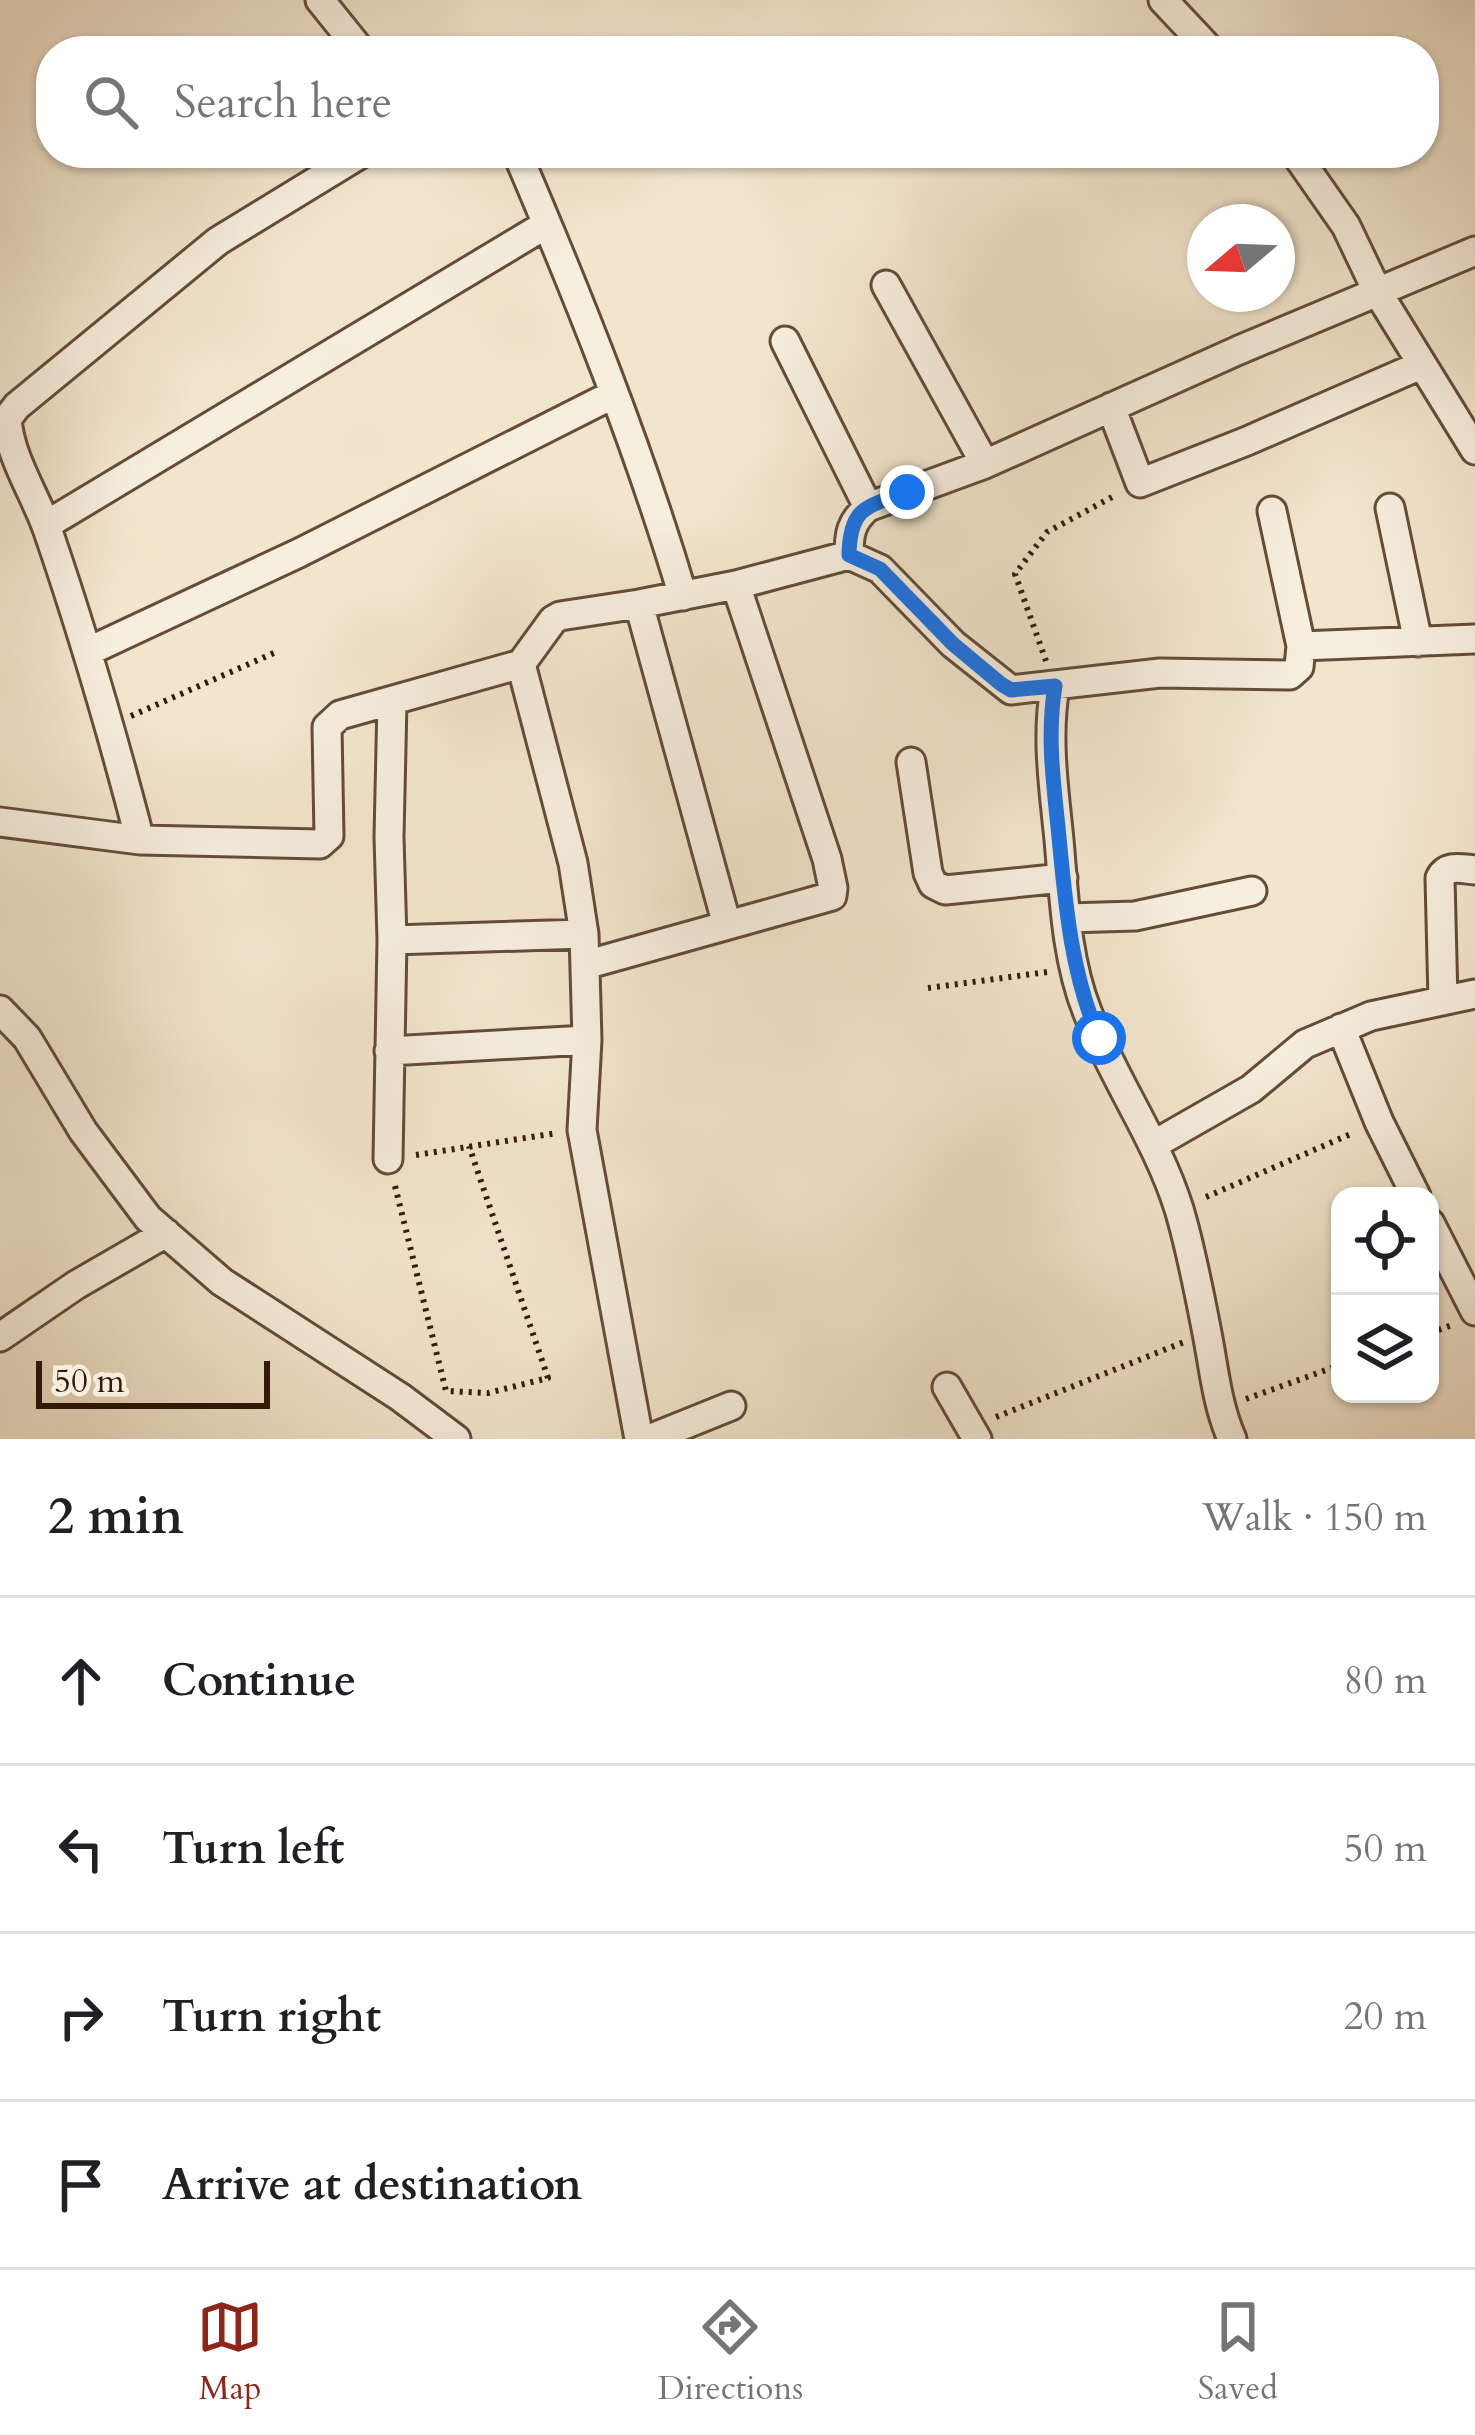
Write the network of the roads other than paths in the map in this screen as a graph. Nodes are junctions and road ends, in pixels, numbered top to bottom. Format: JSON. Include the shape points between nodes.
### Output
{"nodes":[{"id":1,"x":320,"y":0,"type":"edge"},
{"id":2,"x":1163,"y":0,"type":"edge"},
{"id":3,"x":349,"y":36,"type":"edge"},
{"id":4,"x":1197,"y":36,"type":"edge"},
{"id":5,"x":337,"y":168,"type":"edge"},
{"id":6,"x":523,"y":168,"type":"edge"},
{"id":7,"x":1305,"y":168,"type":"edge"},
{"id":8,"x":547,"y":224,"type":"junction"},
{"id":9,"x":1475,"y":250,"type":"edge"},
{"id":10,"x":886,"y":285,"type":"dead end"},
{"id":11,"x":1377,"y":291,"type":"junction"},
{"id":12,"x":785,"y":341,"type":"dead end"},
{"id":13,"x":1421,"y":365,"type":"junction"},
{"id":14,"x":614,"y":394,"type":"junction"},
{"id":15,"x":1111,"y":407,"type":"junction"},
{"id":16,"x":1471,"y":431,"type":"edge"},
{"id":17,"x":985,"y":464,"type":"junction"},
{"id":18,"x":868,"y":507,"type":"junction"},
{"id":19,"x":1390,"y":508,"type":"dead end"},
{"id":20,"x":1272,"y":512,"type":"dead end"},
{"id":21,"x":46,"y":525,"type":"junction"},
{"id":22,"x":849,"y":555,"type":"junction"},
{"id":23,"x":736,"y":585,"type":"junction"},
{"id":24,"x":682,"y":596,"type":"junction"},
{"id":25,"x":639,"y":604,"type":"junction"},
{"id":26,"x":1475,"y":639,"type":"edge"},
{"id":27,"x":1418,"y":641,"type":"junction"},
{"id":28,"x":1301,"y":646,"type":"junction"},
{"id":29,"x":87,"y":652,"type":"junction"},
{"id":30,"x":521,"y":664,"type":"junction"},
{"id":31,"x":1055,"y":686,"type":"junction"},
{"id":32,"x":392,"y":702,"type":"junction"},
{"id":33,"x":910,"y":762,"type":"dead end"},
{"id":34,"x":0,"y":822,"type":"edge"},
{"id":35,"x":140,"y":840,"type":"junction"},
{"id":36,"x":1475,"y":870,"type":"edge"},
{"id":37,"x":1063,"y":878,"type":"junction"},
{"id":38,"x":1252,"y":891,"type":"dead end"},
{"id":39,"x":1068,"y":917,"type":"junction"},
{"id":40,"x":727,"y":925,"type":"junction"},
{"id":41,"x":584,"y":934,"type":"junction"},
{"id":42,"x":392,"y":940,"type":"junction"},
{"id":43,"x":584,"y":965,"type":"junction"},
{"id":44,"x":1475,"y":994,"type":"edge"},
{"id":45,"x":1443,"y":1001,"type":"junction"},
{"id":46,"x":0,"y":1010,"type":"edge"},
{"id":47,"x":1341,"y":1028,"type":"junction"},
{"id":48,"x":587,"y":1040,"type":"junction"},
{"id":49,"x":389,"y":1051,"type":"junction"},
{"id":50,"x":1154,"y":1145,"type":"junction"},
{"id":51,"x":388,"y":1160,"type":"road end"},
{"id":52,"x":1411,"y":1187,"type":"edge"},
{"id":53,"x":166,"y":1233,"type":"junction"},
{"id":54,"x":1439,"y":1241,"type":"edge"},
{"id":55,"x":1475,"y":1311,"type":"edge"},
{"id":56,"x":0,"y":1337,"type":"edge"},
{"id":57,"x":947,"y":1388,"type":"dead end"},
{"id":58,"x":731,"y":1406,"type":"dead end"},
{"id":59,"x":974,"y":1433,"type":"edge"},
{"id":60,"x":456,"y":1439,"type":"edge"},
{"id":61,"x":639,"y":1439,"type":"edge"},
{"id":62,"x":649,"y":1439,"type":"edge"},
{"id":63,"x":1232,"y":1439,"type":"edge"}],
"edges":[{"from":1,"to":3,"type":"street"},
{"from":2,"to":4,"type":"street"},
{"from":5,"to":21,"type":"street","via":[[218,241],[7,418]]},
{"from":6,"to":8,"type":"street"},
{"from":7,"to":11,"type":"street"},
{"from":8,"to":14,"type":"street"},
{"from":8,"to":21,"type":"street"},
{"from":9,"to":11,"type":"street"},
{"from":10,"to":17,"type":"street"},
{"from":11,"to":13,"type":"street"},
{"from":11,"to":15,"type":"street"},
{"from":12,"to":18,"type":"street"},
{"from":13,"to":15,"type":"street","via":[[1140,483]]},
{"from":13,"to":16,"type":"street"},
{"from":14,"to":24,"type":"street"},
{"from":14,"to":29,"type":"street"},
{"from":15,"to":17,"type":"street"},
{"from":17,"to":18,"type":"street"},
{"from":18,"to":22,"type":"street","via":[[849,531]]},
{"from":19,"to":27,"type":"street"},
{"from":20,"to":28,"type":"street"},
{"from":21,"to":29,"type":"street"},
{"from":22,"to":23,"type":"street"},
{"from":22,"to":31,"type":"street","via":[[880,569],[1001,684]]},
{"from":23,"to":24,"type":"street"},
{"from":23,"to":40,"type":"street","via":[[833,888],[827,899]]},
{"from":24,"to":25,"type":"street"},
{"from":25,"to":30,"type":"street","via":[[556,617]]},
{"from":25,"to":40,"type":"street"},
{"from":26,"to":27,"type":"street"},
{"from":27,"to":28,"type":"street"},
{"from":28,"to":31,"type":"street","via":[[1290,675],[1160,673]]},
{"from":29,"to":35,"type":"street"},
{"from":30,"to":32,"type":"street"},
{"from":30,"to":41,"type":"street"},
{"from":31,"to":37,"type":"street","via":[[1049,734]]},
{"from":32,"to":35,"type":"street","via":[[340,715],[327,728],[326,841]]},
{"from":32,"to":42,"type":"street"},
{"from":33,"to":37,"type":"street","via":[[932,884],[945,890]]},
{"from":34,"to":35,"type":"street"},
{"from":36,"to":45,"type":"street","via":[[1452,868],[1440,878]]},
{"from":37,"to":39,"type":"street"},
{"from":38,"to":39,"type":"street","via":[[1135,916]]},
{"from":39,"to":50,"type":"street","via":[[1085,1007]]},
{"from":40,"to":43,"type":"street"},
{"from":41,"to":42,"type":"street"},
{"from":41,"to":43,"type":"street"},
{"from":42,"to":49,"type":"street"},
{"from":43,"to":48,"type":"street"},
{"from":44,"to":45,"type":"street"},
{"from":45,"to":47,"type":"street"},
{"from":46,"to":53,"type":"street"},
{"from":47,"to":50,"type":"street"},
{"from":47,"to":52,"type":"street"},
{"from":48,"to":49,"type":"street"},
{"from":48,"to":61,"type":"street","via":[[582,1130]]},
{"from":49,"to":51,"type":"street"},
{"from":50,"to":63,"type":"street","via":[[1179,1208]]},
{"from":53,"to":56,"type":"street"},
{"from":53,"to":60,"type":"street","via":[[222,1282]]},
{"from":54,"to":55,"type":"street"},
{"from":57,"to":59,"type":"street"},
{"from":58,"to":62,"type":"street"}]}
